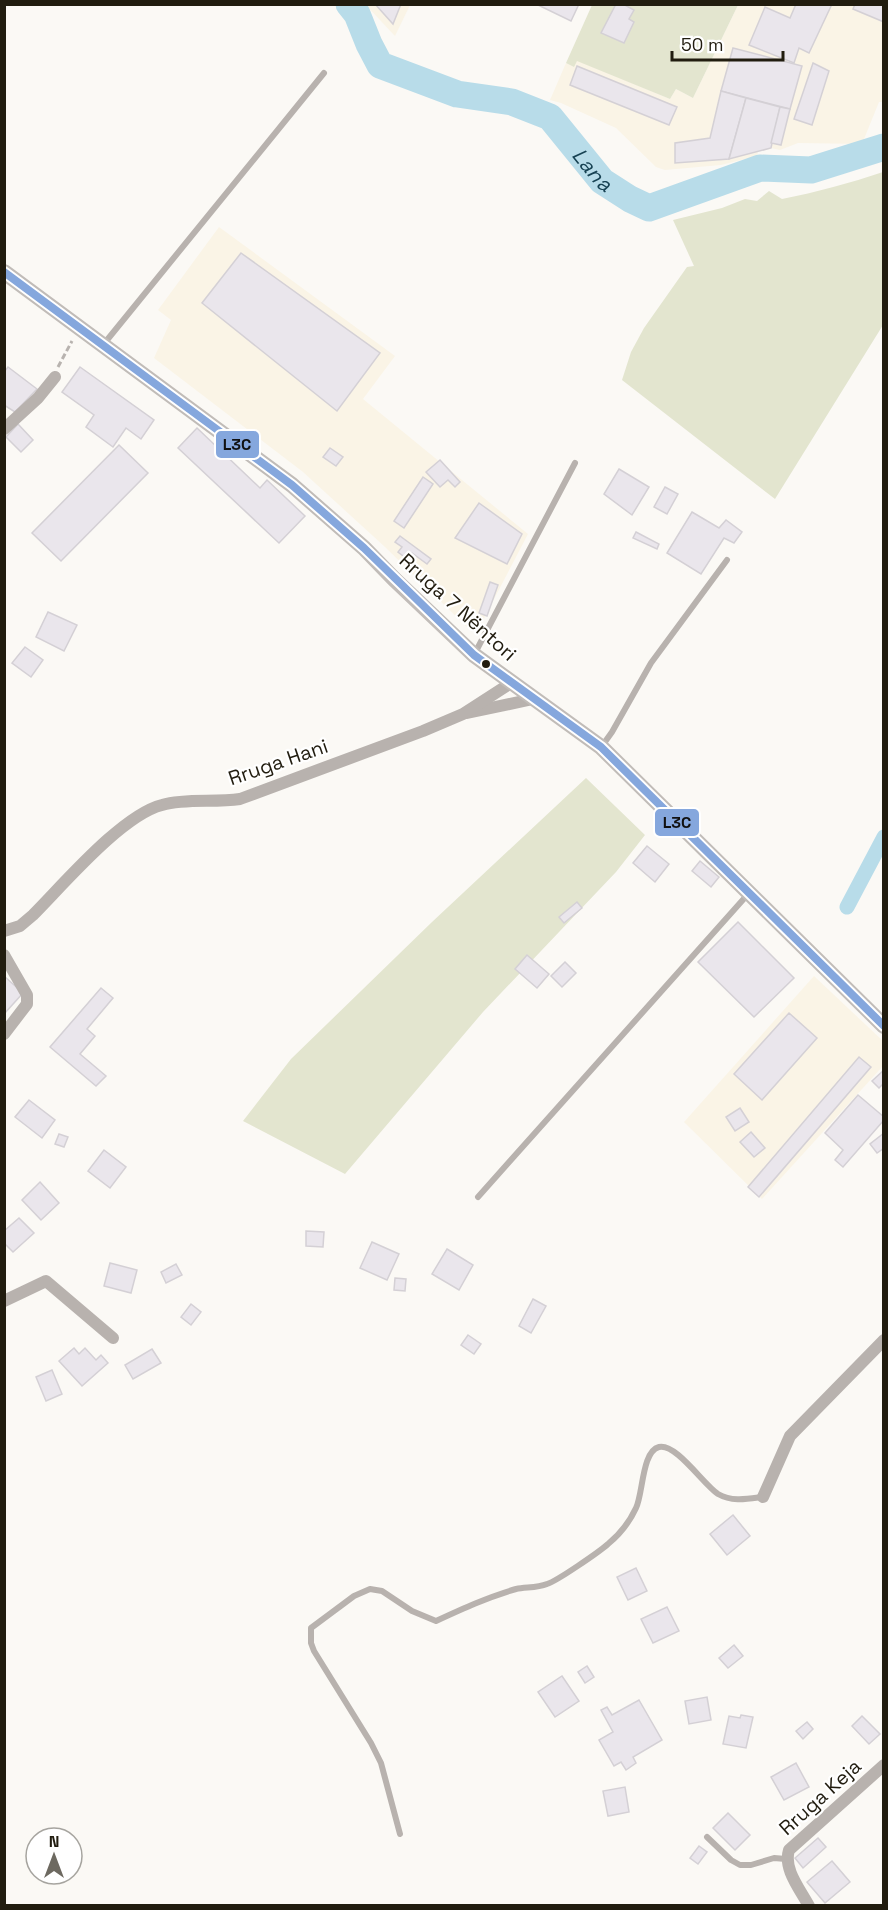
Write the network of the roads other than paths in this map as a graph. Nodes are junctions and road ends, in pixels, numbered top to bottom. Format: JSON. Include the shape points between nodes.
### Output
{"nodes":[{"id":1,"x":324,"y":73,"type":"dead end"},
{"id":2,"x":4,"y":272,"type":"edge"},
{"id":3,"x":103,"y":346,"type":"junction"},
{"id":4,"x":55,"y":377,"type":"road end"},
{"id":5,"x":4,"y":429,"type":"edge"},
{"id":6,"x":575,"y":463,"type":"dead end"},
{"id":7,"x":727,"y":560,"type":"dead end"},
{"id":8,"x":474,"y":655,"type":"junction"},
{"id":9,"x":511,"y":683,"type":"junction"},
{"id":10,"x":533,"y":699,"type":"junction"},
{"id":11,"x":463,"y":714,"type":"junction"},
{"id":12,"x":601,"y":747,"type":"junction"},
{"id":13,"x":750,"y":892,"type":"junction"},
{"id":14,"x":5,"y":933,"type":"edge"},
{"id":15,"x":4,"y":955,"type":"edge"},
{"id":16,"x":884,"y":1026,"type":"edge"},
{"id":17,"x":4,"y":1034,"type":"edge"},
{"id":18,"x":478,"y":1197,"type":"dead end"},
{"id":19,"x":4,"y":1301,"type":"edge"},
{"id":20,"x":113,"y":1338,"type":"dead end"},
{"id":21,"x":884,"y":1340,"type":"edge"},
{"id":22,"x":763,"y":1497,"type":"joint"},
{"id":23,"x":884,"y":1765,"type":"edge"},
{"id":24,"x":400,"y":1834,"type":"dead end"},
{"id":25,"x":707,"y":1837,"type":"dead end"},
{"id":26,"x":786,"y":1859,"type":"junction"},
{"id":27,"x":809,"y":1905,"type":"edge"}],
"edges":[{"from":1,"to":3,"type":"lane"},
{"from":2,"to":3,"type":"main road","name":"Rruga 7 Nëntori"},
{"from":3,"to":8,"type":"main road","name":"Rruga 7 Nëntori","via":[[337,522]]},
{"from":4,"to":5,"type":"street"},
{"from":6,"to":8,"type":"lane"},
{"from":7,"to":12,"type":"lane","via":[[651,663]]},
{"from":8,"to":9,"type":"main road","name":"Rruga 7 Nëntori"},
{"from":9,"to":10,"type":"main road","name":"Rruga 7 Nëntori"},
{"from":9,"to":11,"type":"street","name":"Rruga Hani"},
{"from":10,"to":11,"type":"street","name":"Rruga Hani"},
{"from":10,"to":12,"type":"main road","name":"Rruga 7 Nëntori"},
{"from":11,"to":14,"type":"street","name":"Rruga Hani","via":[[240,799],[181,801],[148,810],[121,828],[33,915]]},
{"from":12,"to":13,"type":"main road","name":"Rruga 7 Nëntori"},
{"from":13,"to":16,"type":"main road","name":"Rruga 7 Nëntori"},
{"from":13,"to":18,"type":"lane"},
{"from":15,"to":17,"type":"street","via":[[27,995],[27,1004]]},
{"from":19,"to":20,"type":"street","via":[[46,1281]]},
{"from":21,"to":22,"type":"street","via":[[790,1436]]},
{"from":22,"to":24,"type":"lane","via":[[737,1500],[719,1494],[677,1454],[659,1447],[648,1459],[641,1497],[623,1529],[608,1545],[548,1584],[475,1602],[436,1622],[382,1591],[370,1589],[311,1628],[314,1651],[381,1763]]},
{"from":23,"to":26,"type":"street","name":"Rruga Keja","via":[[789,1850]]},
{"from":25,"to":26,"type":"lane","via":[[740,1865]]},
{"from":26,"to":27,"type":"street"}]}
